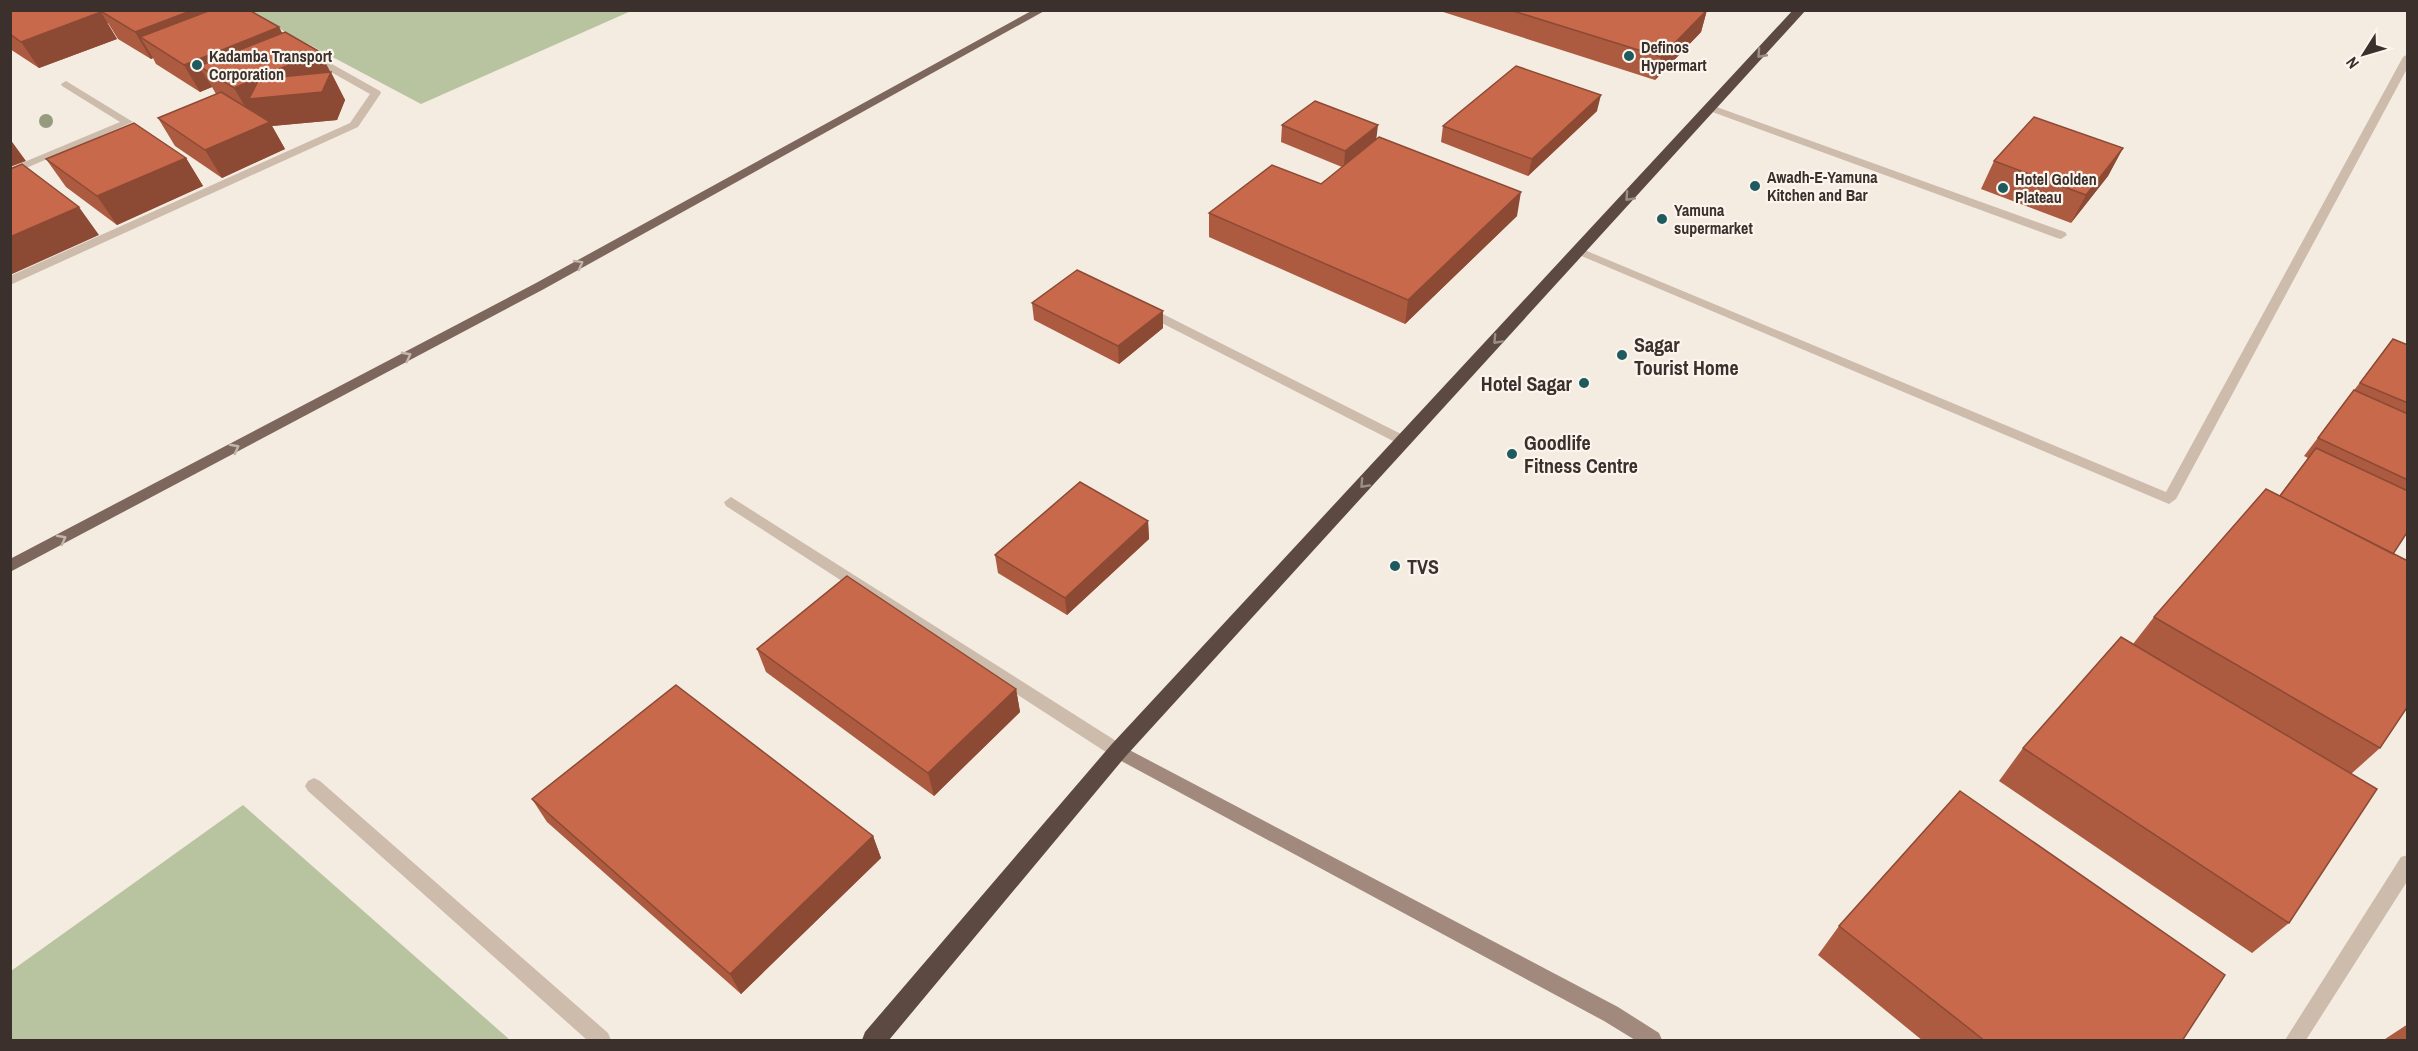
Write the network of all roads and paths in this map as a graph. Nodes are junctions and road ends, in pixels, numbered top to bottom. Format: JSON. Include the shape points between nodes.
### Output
{"nodes":[{"id":1,"x":1041,"y":10,"type":"edge"},
{"id":2,"x":1800,"y":10,"type":"edge"},
{"id":3,"x":297,"y":49,"type":"edge"},
{"id":4,"x":2408,"y":57,"type":"edge"},
{"id":5,"x":66,"y":84,"type":"dead end"},
{"id":6,"x":1711,"y":108,"type":"junction"},
{"id":7,"x":10,"y":172,"type":"edge"},
{"id":8,"x":2061,"y":235,"type":"dead end"},
{"id":9,"x":1578,"y":252,"type":"junction"},
{"id":10,"x":10,"y":281,"type":"edge"},
{"id":11,"x":1133,"y":303,"type":"edge"},
{"id":12,"x":1404,"y":441,"type":"junction"},
{"id":13,"x":731,"y":502,"type":"dead end"},
{"id":14,"x":10,"y":566,"type":"edge"},
{"id":15,"x":1118,"y":751,"type":"junction"},
{"id":16,"x":314,"y":786,"type":"dead end"},
{"id":17,"x":2408,"y":863,"type":"edge"},
{"id":18,"x":601,"y":1041,"type":"edge"},
{"id":19,"x":874,"y":1041,"type":"edge"},
{"id":20,"x":1652,"y":1041,"type":"edge"},
{"id":21,"x":2295,"y":1041,"type":"edge"}],
"edges":[{"from":14,"to":1,"type":"main road","one_way":true,"via":[[540,286]]},
{"from":2,"to":6,"type":"highway","one_way":true},
{"from":3,"to":10,"type":"street","via":[[376,93],[354,125]]},
{"from":4,"to":9,"type":"street","via":[[2169,499]]},
{"from":5,"to":7,"type":"street","via":[[128,122]]},
{"from":6,"to":8,"type":"street"},
{"from":6,"to":9,"type":"highway","one_way":true},
{"from":9,"to":12,"type":"highway","one_way":true},
{"from":11,"to":12,"type":"street"},
{"from":12,"to":15,"type":"highway","one_way":true},
{"from":13,"to":15,"type":"street"},
{"from":15,"to":19,"type":"highway"},
{"from":15,"to":20,"type":"street","via":[[1611,1014]]},
{"from":16,"to":18,"type":"street"},
{"from":17,"to":21,"type":"street"}]}
